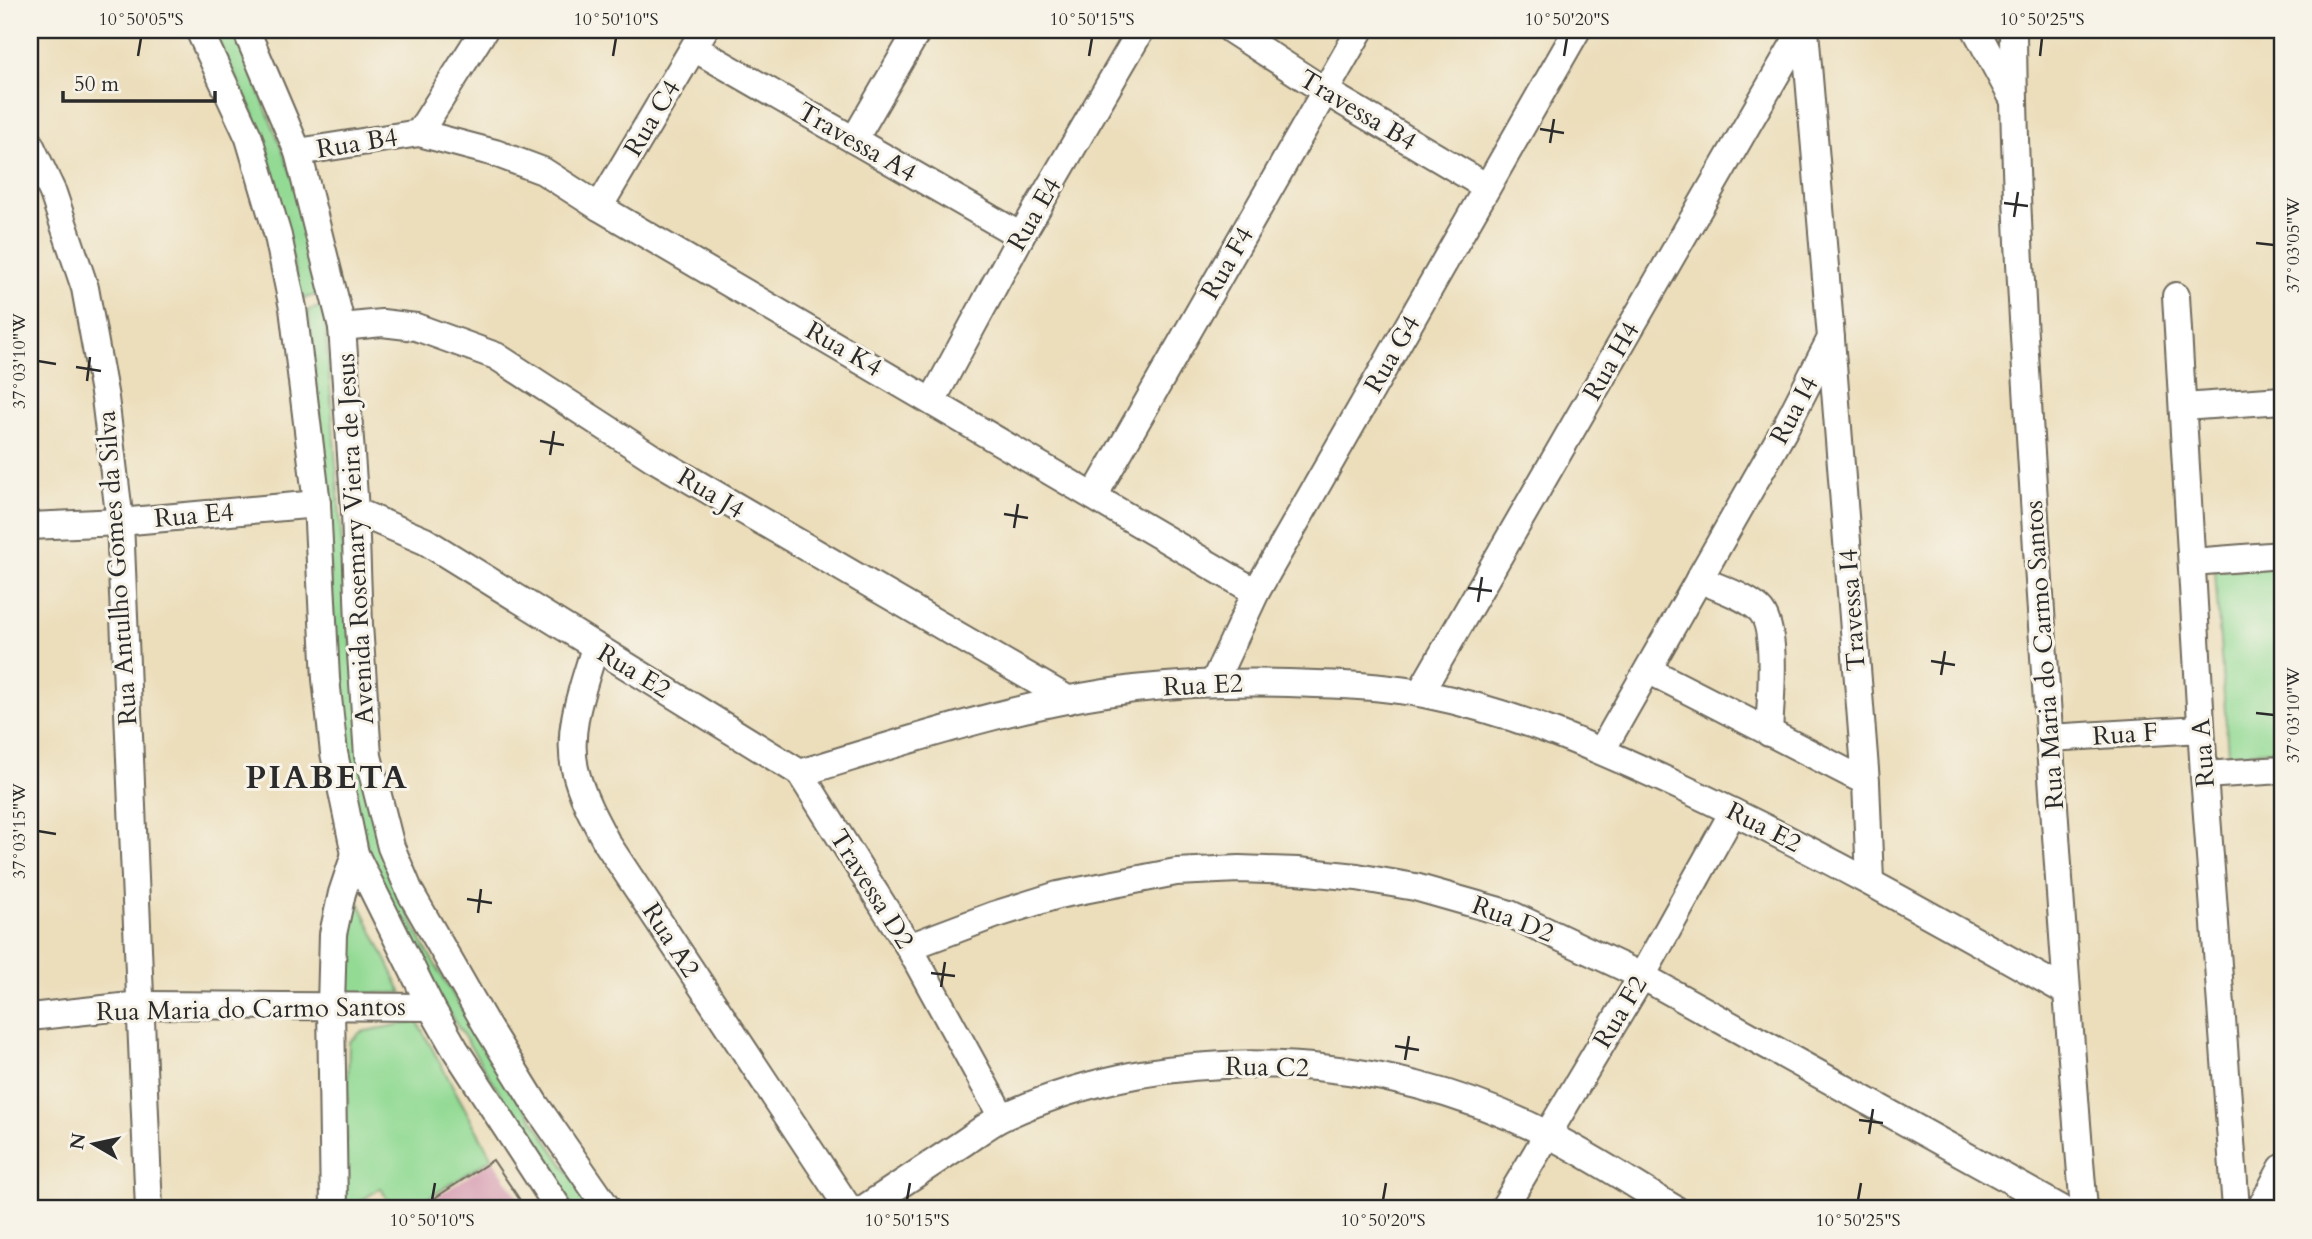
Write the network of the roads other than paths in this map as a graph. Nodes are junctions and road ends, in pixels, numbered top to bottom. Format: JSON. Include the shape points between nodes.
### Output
{"nodes":[{"id":1,"x":199,"y":30,"type":"edge"},
{"id":2,"x":246,"y":30,"type":"edge"},
{"id":3,"x":918,"y":30,"type":"edge"},
{"id":4,"x":1141,"y":30,"type":"edge"},
{"id":5,"x":1231,"y":30,"type":"edge"},
{"id":6,"x":1360,"y":30,"type":"edge"},
{"id":7,"x":1577,"y":30,"type":"edge"},
{"id":8,"x":1804,"y":30,"type":"edge"},
{"id":9,"x":1976,"y":30,"type":"edge"},
{"id":10,"x":2013,"y":30,"type":"edge"},
{"id":11,"x":478,"y":33,"type":"edge"},
{"id":12,"x":699,"y":39,"type":"edge"},
{"id":13,"x":1325,"y":91,"type":"junction"},
{"id":14,"x":2014,"y":100,"type":"junction"},
{"id":15,"x":419,"y":133,"type":"junction"},
{"id":16,"x":854,"y":140,"type":"junction"},
{"id":17,"x":30,"y":144,"type":"edge"},
{"id":18,"x":298,"y":152,"type":"junction"},
{"id":19,"x":1487,"y":187,"type":"junction"},
{"id":20,"x":599,"y":206,"type":"junction"},
{"id":21,"x":1021,"y":236,"type":"junction"},
{"id":22,"x":2176,"y":296,"type":"dead end"},
{"id":23,"x":335,"y":300,"type":"junction"},
{"id":24,"x":293,"y":308,"type":"junction"},
{"id":25,"x":342,"y":327,"type":"junction"},
{"id":26,"x":1831,"y":338,"type":"junction"},
{"id":27,"x":2282,"y":400,"type":"edge"},
{"id":28,"x":932,"y":401,"type":"junction"},
{"id":29,"x":2183,"y":407,"type":"junction"},
{"id":30,"x":1094,"y":496,"type":"junction"},
{"id":31,"x":317,"y":503,"type":"junction"},
{"id":32,"x":355,"y":511,"type":"junction"},
{"id":33,"x":120,"y":522,"type":"junction"},
{"id":34,"x":30,"y":526,"type":"edge"},
{"id":35,"x":2282,"y":555,"type":"edge"},
{"id":36,"x":2192,"y":562,"type":"junction"},
{"id":37,"x":1699,"y":579,"type":"junction"},
{"id":38,"x":1256,"y":592,"type":"junction"},
{"id":39,"x":595,"y":648,"type":"junction"},
{"id":40,"x":1648,"y":670,"type":"junction"},
{"id":41,"x":1214,"y":682,"type":"junction"},
{"id":42,"x":1420,"y":693,"type":"junction"},
{"id":43,"x":1069,"y":699,"type":"junction"},
{"id":44,"x":2201,"y":729,"type":"junction"},
{"id":45,"x":1769,"y":733,"type":"junction"},
{"id":46,"x":2049,"y":738,"type":"junction"},
{"id":47,"x":1602,"y":750,"type":"junction"},
{"id":48,"x":2282,"y":770,"type":"edge"},
{"id":49,"x":800,"y":773,"type":"junction"},
{"id":50,"x":2204,"y":775,"type":"junction"},
{"id":51,"x":1866,"y":782,"type":"junction"},
{"id":52,"x":1733,"y":811,"type":"junction"},
{"id":53,"x":355,"y":854,"type":"junction"},
{"id":54,"x":1870,"y":881,"type":"junction"},
{"id":55,"x":909,"y":947,"type":"junction"},
{"id":56,"x":1642,"y":976,"type":"junction"},
{"id":57,"x":2065,"y":990,"type":"junction"},
{"id":58,"x":140,"y":1005,"type":"junction"},
{"id":59,"x":331,"y":1005,"type":"junction"},
{"id":60,"x":431,"y":1007,"type":"junction"},
{"id":61,"x":30,"y":1017,"type":"edge"},
{"id":62,"x":1002,"y":1117,"type":"junction"},
{"id":63,"x":1548,"y":1134,"type":"junction"},
{"id":64,"x":2282,"y":1168,"type":"edge"},
{"id":65,"x":149,"y":1209,"type":"edge"},
{"id":66,"x":334,"y":1209,"type":"edge"},
{"id":67,"x":559,"y":1209,"type":"edge"},
{"id":68,"x":608,"y":1209,"type":"edge"},
{"id":69,"x":849,"y":1209,"type":"edge"},
{"id":70,"x":863,"y":1209,"type":"edge"},
{"id":71,"x":1503,"y":1209,"type":"edge"},
{"id":72,"x":1675,"y":1209,"type":"edge"},
{"id":73,"x":2062,"y":1209,"type":"edge"},
{"id":74,"x":2084,"y":1209,"type":"edge"},
{"id":75,"x":2236,"y":1209,"type":"edge"},
{"id":76,"x":2260,"y":1209,"type":"edge"}],
"edges":[{"from":1,"to":24,"type":"street","name":"Avenida Rosemary Vieira de Jesus","via":[[249,138],[278,236]]},
{"from":2,"to":18,"type":"street","name":"Avenida Rosemary Vieira de Jesus"},
{"from":3,"to":16,"type":"street"},
{"from":4,"to":21,"type":"street","name":"Rua E4"},
{"from":5,"to":13,"type":"street","name":"Travessa B4"},
{"from":6,"to":13,"type":"street","name":"Rua F4"},
{"from":7,"to":19,"type":"street","name":"Rua G4"},
{"from":8,"to":26,"type":"street"},
{"from":8,"to":42,"type":"street","name":"Rua H4"},
{"from":9,"to":14,"type":"street","name":"Rua Maria do Carmo Santos"},
{"from":10,"to":14,"type":"street","name":"Rua Maria do Carmo Santos"},
{"from":11,"to":15,"type":"street","name":"Rua B4"},
{"from":12,"to":16,"type":"street","name":"Travessa A4"},
{"from":12,"to":20,"type":"street","name":"Rua C4"},
{"from":13,"to":19,"type":"street","name":"Travessa B4"},
{"from":13,"to":30,"type":"street","name":"Rua F4"},
{"from":14,"to":46,"type":"street","name":"Rua Maria do Carmo Santos"},
{"from":15,"to":18,"type":"street","name":"Rua B4"},
{"from":15,"to":20,"type":"street","name":"Rua K4","via":[[543,171]]},
{"from":16,"to":21,"type":"street","name":"Travessa A4"},
{"from":17,"to":33,"type":"street","name":"Rua Antulho Gomes da Silva","via":[[53,193],[85,288],[105,398]]},
{"from":18,"to":23,"type":"street","name":"Avenida Rosemary Vieira de Jesus"},
{"from":19,"to":38,"type":"street","name":"Rua G4"},
{"from":20,"to":28,"type":"street","name":"Rua K4"},
{"from":21,"to":28,"type":"street","name":"Rua E4"},
{"from":22,"to":29,"type":"street","name":"Rua A"},
{"from":23,"to":24,"type":"street"},
{"from":23,"to":25,"type":"street","name":"Avenida Rosemary Vieira de Jesus"},
{"from":24,"to":31,"type":"street","name":"Avenida Rosemary Vieira de Jesus"},
{"from":25,"to":32,"type":"street","name":"Avenida Rosemary Vieira de Jesus"},
{"from":25,"to":43,"type":"street","name":"Rua J4","via":[[382,323],[416,327],[496,356],[665,466]]},
{"from":26,"to":37,"type":"street","name":"Rua I4"},
{"from":26,"to":51,"type":"street","name":"Travessa I4"},
{"from":27,"to":29,"type":"street"},
{"from":28,"to":30,"type":"street","name":"Rua K4"},
{"from":29,"to":36,"type":"street","name":"Rua A"},
{"from":30,"to":38,"type":"street","name":"Rua K4"},
{"from":31,"to":33,"type":"street","name":"Rua E4"},
{"from":31,"to":53,"type":"street","name":"Avenida Rosemary Vieira de Jesus","via":[[327,690],[334,753]]},
{"from":32,"to":39,"type":"street","name":"Rua E2","via":[[425,541]]},
{"from":32,"to":68,"type":"street","name":"Avenida Rosemary Vieira de Jesus","via":[[368,756],[391,847],[410,892],[488,1028]]},
{"from":33,"to":34,"type":"street","name":"Rua E4"},
{"from":33,"to":58,"type":"street","name":"Rua Antulho Gomes da Silva"},
{"from":35,"to":36,"type":"street"},
{"from":36,"to":44,"type":"street","name":"Rua A"},
{"from":37,"to":40,"type":"street","name":"Rua I4"},
{"from":37,"to":45,"type":"street","via":[[1753,604],[1768,621]]},
{"from":38,"to":41,"type":"street","name":"Rua G4"},
{"from":39,"to":49,"type":"street","name":"Rua E2"},
{"from":39,"to":69,"type":"street","name":"Rua A2","via":[[573,738],[575,767],[587,805]]},
{"from":40,"to":45,"type":"street"},
{"from":40,"to":47,"type":"street","name":"Rua I4"},
{"from":41,"to":42,"type":"street","name":"Rua E2","via":[[1352,685]]},
{"from":41,"to":43,"type":"street","name":"Rua E2"},
{"from":42,"to":47,"type":"street","name":"Rua E2","via":[[1525,721]]},
{"from":43,"to":49,"type":"street","name":"Rua E2","via":[[954,726]]},
{"from":44,"to":46,"type":"street","name":"Rua F"},
{"from":44,"to":50,"type":"street","name":"Rua A"},
{"from":45,"to":51,"type":"street"},
{"from":46,"to":57,"type":"street","name":"Rua Maria do Carmo Santos"},
{"from":47,"to":52,"type":"street","name":"Rua E2"},
{"from":48,"to":50,"type":"street"},
{"from":49,"to":55,"type":"street","name":"Travessa D2"},
{"from":50,"to":75,"type":"street","name":"Rua A"},
{"from":51,"to":54,"type":"street","name":"Travessa I4"},
{"from":52,"to":54,"type":"street","name":"Rua E2"},
{"from":52,"to":56,"type":"street","name":"Rua F2"},
{"from":53,"to":59,"type":"street","via":[[333,934]]},
{"from":53,"to":60,"type":"street","name":"Avenida Rosemary Vieira de Jesus"},
{"from":54,"to":57,"type":"street","name":"Rua E2"},
{"from":55,"to":56,"type":"street","name":"Rua D2","via":[[1058,895],[1117,883],[1177,872],[1298,871],[1415,887],[1510,914]]},
{"from":55,"to":62,"type":"street","name":"Travessa D2"},
{"from":56,"to":63,"type":"street","name":"Rua F2"},
{"from":56,"to":73,"type":"street","name":"Rua D2"},
{"from":57,"to":74,"type":"street","name":"Rua Maria do Carmo Santos"},
{"from":58,"to":59,"type":"street","name":"Rua Maria do Carmo Santos"},
{"from":58,"to":61,"type":"street","name":"Rua Maria do Carmo Santos"},
{"from":58,"to":65,"type":"street","name":"Rua Antulho Gomes da Silva"},
{"from":59,"to":60,"type":"street","name":"Rua Maria do Carmo Santos"},
{"from":59,"to":66,"type":"street"},
{"from":60,"to":67,"type":"street","name":"Avenida Rosemary Vieira de Jesus"},
{"from":62,"to":63,"type":"street","name":"Rua C2","via":[[1083,1087],[1146,1073],[1191,1067],[1317,1067],[1450,1094]]},
{"from":62,"to":70,"type":"street","name":"Rua C2"},
{"from":63,"to":71,"type":"street","name":"Rua F2"},
{"from":63,"to":72,"type":"street","name":"Rua C2"},
{"from":64,"to":76,"type":"street"}]}
